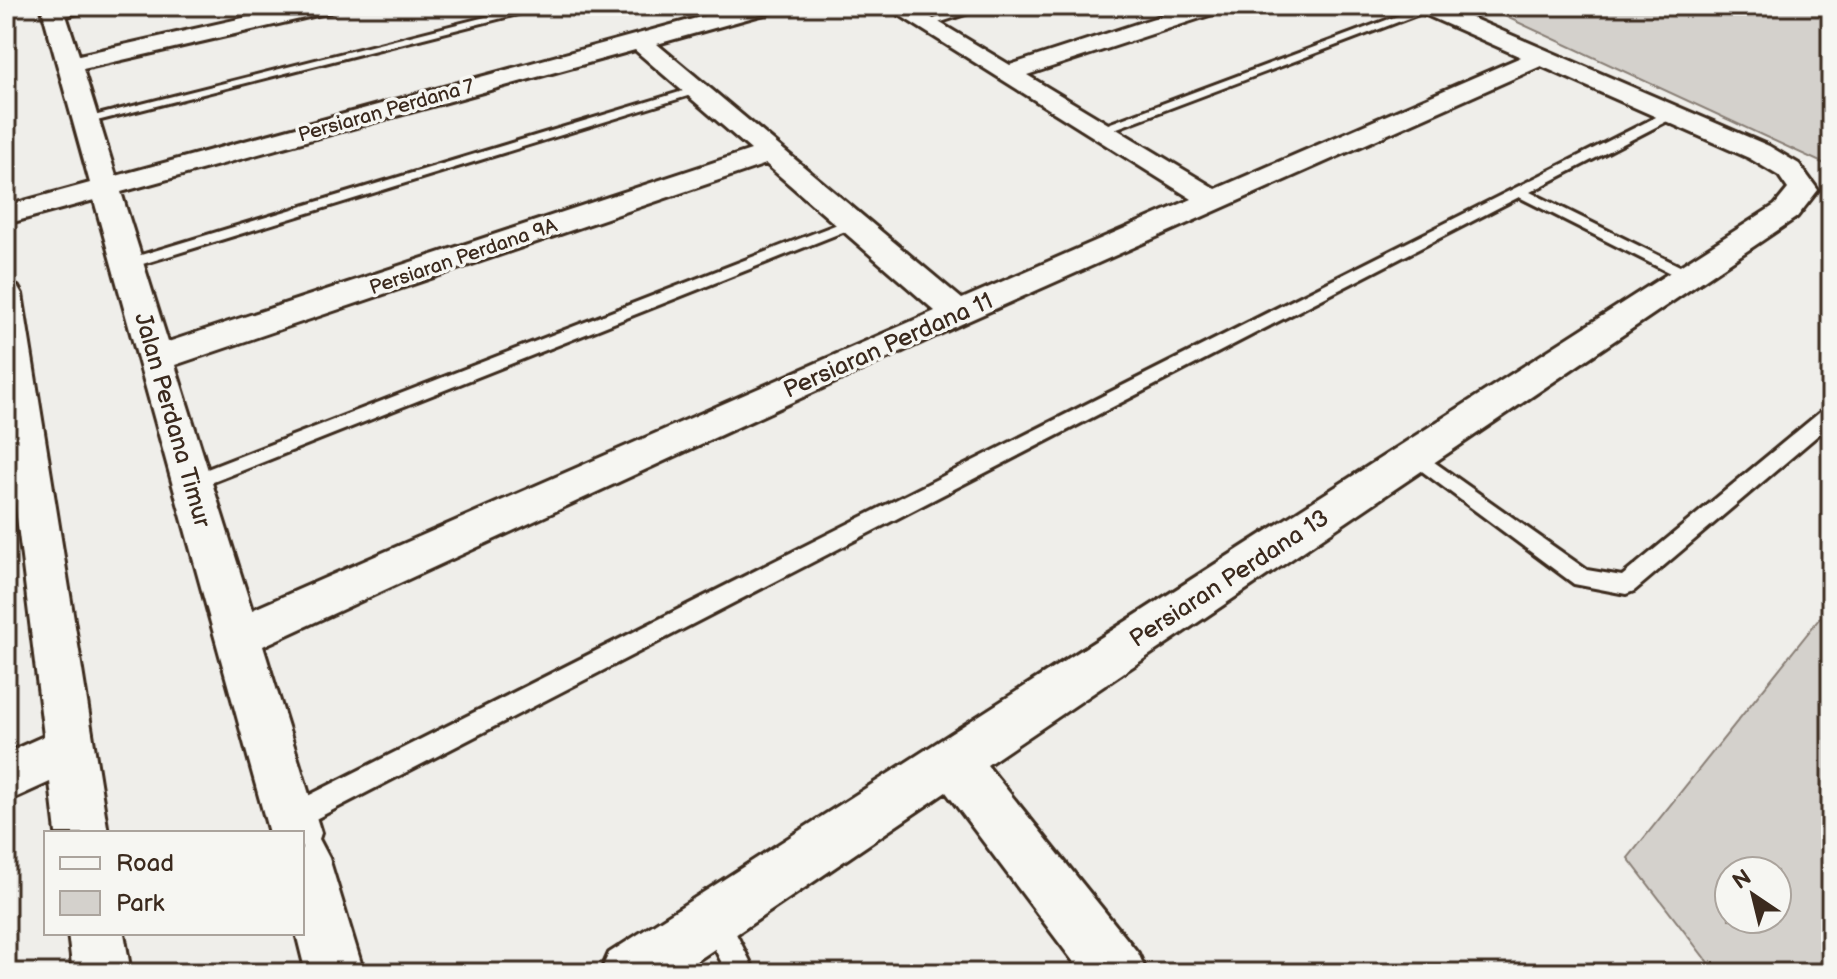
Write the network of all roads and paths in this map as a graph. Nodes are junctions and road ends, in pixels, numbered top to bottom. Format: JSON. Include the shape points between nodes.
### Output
{"nodes":[{"id":1,"x":100,"y":6,"type":"edge"},
{"id":2,"x":326,"y":6,"type":"edge"},
{"id":3,"x":543,"y":6,"type":"edge"},
{"id":4,"x":767,"y":6,"type":"edge"},
{"id":5,"x":896,"y":6,"type":"edge"},
{"id":6,"x":984,"y":6,"type":"edge"},
{"id":7,"x":1214,"y":6,"type":"edge"},
{"id":8,"x":1427,"y":7,"type":"edge"},
{"id":9,"x":53,"y":11,"type":"edge"},
{"id":10,"x":925,"y":24,"type":"junction"},
{"id":11,"x":638,"y":40,"type":"junction"},
{"id":12,"x":1541,"y":57,"type":"junction"},
{"id":13,"x":69,"y":65,"type":"junction"},
{"id":14,"x":1007,"y":74,"type":"junction"},
{"id":15,"x":698,"y":91,"type":"junction"},
{"id":16,"x":1672,"y":113,"type":"junction"},
{"id":17,"x":85,"y":120,"type":"junction"},
{"id":18,"x":1099,"y":130,"type":"junction"},
{"id":19,"x":770,"y":153,"type":"junction"},
{"id":20,"x":105,"y":188,"type":"junction"},
{"id":21,"x":1521,"y":193,"type":"junction"},
{"id":22,"x":1215,"y":201,"type":"junction"},
{"id":23,"x":6,"y":215,"type":"edge"},
{"id":24,"x":853,"y":223,"type":"junction"},
{"id":25,"x":127,"y":264,"type":"junction"},
{"id":26,"x":1688,"y":276,"type":"junction"},
{"id":27,"x":6,"y":294,"type":"edge"},
{"id":28,"x":958,"y":313,"type":"junction"},
{"id":29,"x":155,"y":359,"type":"junction"},
{"id":30,"x":1831,"y":414,"type":"edge"},
{"id":31,"x":1413,"y":457,"type":"junction"},
{"id":32,"x":191,"y":483,"type":"junction"},
{"id":33,"x":237,"y":637,"type":"junction"},
{"id":34,"x":69,"y":748,"type":"junction"},
{"id":35,"x":952,"y":760,"type":"junction"},
{"id":36,"x":6,"y":778,"type":"edge"},
{"id":37,"x":82,"y":831,"type":"edge"},
{"id":38,"x":295,"y":831,"type":"edge"},
{"id":39,"x":304,"y":832,"type":"edge"},
{"id":40,"x":304,"y":864,"type":"edge"},
{"id":41,"x":713,"y":918,"type":"junction"},
{"id":42,"x":96,"y":935,"type":"edge"},
{"id":43,"x":102,"y":973,"type":"edge"},
{"id":44,"x":335,"y":973,"type":"edge"},
{"id":45,"x":629,"y":973,"type":"edge"},
{"id":46,"x":742,"y":973,"type":"edge"},
{"id":47,"x":1118,"y":973,"type":"edge"}],
"edges":[{"from":1,"to":9,"type":"lane"},
{"from":2,"to":13,"type":"street"},
{"from":3,"to":17,"type":"lane"},
{"from":4,"to":11,"type":"street","name":"Persiaran Perdana 7"},
{"from":5,"to":10,"type":"street"},
{"from":6,"to":10,"type":"lane"},
{"from":7,"to":14,"type":"street"},
{"from":8,"to":12,"type":"street"},
{"from":8,"to":18,"type":"lane"},
{"from":9,"to":13,"type":"street","name":"Jalan Perdana Timur"},
{"from":10,"to":14,"type":"street"},
{"from":11,"to":15,"type":"street"},
{"from":11,"to":20,"type":"street","name":"Persiaran Perdana 7"},
{"from":12,"to":16,"type":"street"},
{"from":12,"to":22,"type":"street","name":"Persiaran Perdana 11"},
{"from":13,"to":17,"type":"street","name":"Jalan Perdana Timur"},
{"from":14,"to":18,"type":"street"},
{"from":15,"to":19,"type":"street"},
{"from":15,"to":25,"type":"lane"},
{"from":16,"to":21,"type":"lane"},
{"from":16,"to":26,"type":"street","name":"Persiaran Perdana 13","via":[[1759,152],[1789,170],[1803,190],[1786,211]]},
{"from":17,"to":20,"type":"street","name":"Jalan Perdana Timur"},
{"from":18,"to":22,"type":"street"},
{"from":19,"to":24,"type":"street"},
{"from":19,"to":29,"type":"street","name":"Persiaran Perdana 9A"},
{"from":20,"to":23,"type":"street","name":"Persiaran Perdana 7"},
{"from":20,"to":25,"type":"street","name":"Jalan Perdana Timur"},
{"from":21,"to":26,"type":"lane"},
{"from":21,"to":39,"type":"lane"},
{"from":22,"to":28,"type":"street","name":"Persiaran Perdana 11"},
{"from":24,"to":28,"type":"street"},
{"from":24,"to":32,"type":"lane"},
{"from":25,"to":29,"type":"street","name":"Jalan Perdana Timur"},
{"from":26,"to":31,"type":"street","name":"Persiaran Perdana 13"},
{"from":27,"to":34,"type":"street"},
{"from":28,"to":33,"type":"street","name":"Persiaran Perdana 11"},
{"from":29,"to":32,"type":"street","name":"Jalan Perdana Timur"},
{"from":30,"to":31,"type":"lane","via":[[1626,585],[1582,578]]},
{"from":31,"to":35,"type":"street","name":"Persiaran Perdana 13"},
{"from":32,"to":33,"type":"street","name":"Jalan Perdana Timur"},
{"from":33,"to":38,"type":"street","name":"Jalan Perdana Timur"},
{"from":34,"to":36,"type":"street"},
{"from":34,"to":37,"type":"street"},
{"from":35,"to":41,"type":"street","name":"Persiaran Perdana 13"},
{"from":35,"to":47,"type":"street"},
{"from":40,"to":44,"type":"street","name":"Jalan Perdana Timur"},
{"from":41,"to":45,"type":"street","name":"Persiaran Perdana 13"},
{"from":41,"to":46,"type":"lane"},
{"from":42,"to":43,"type":"street"}]}
